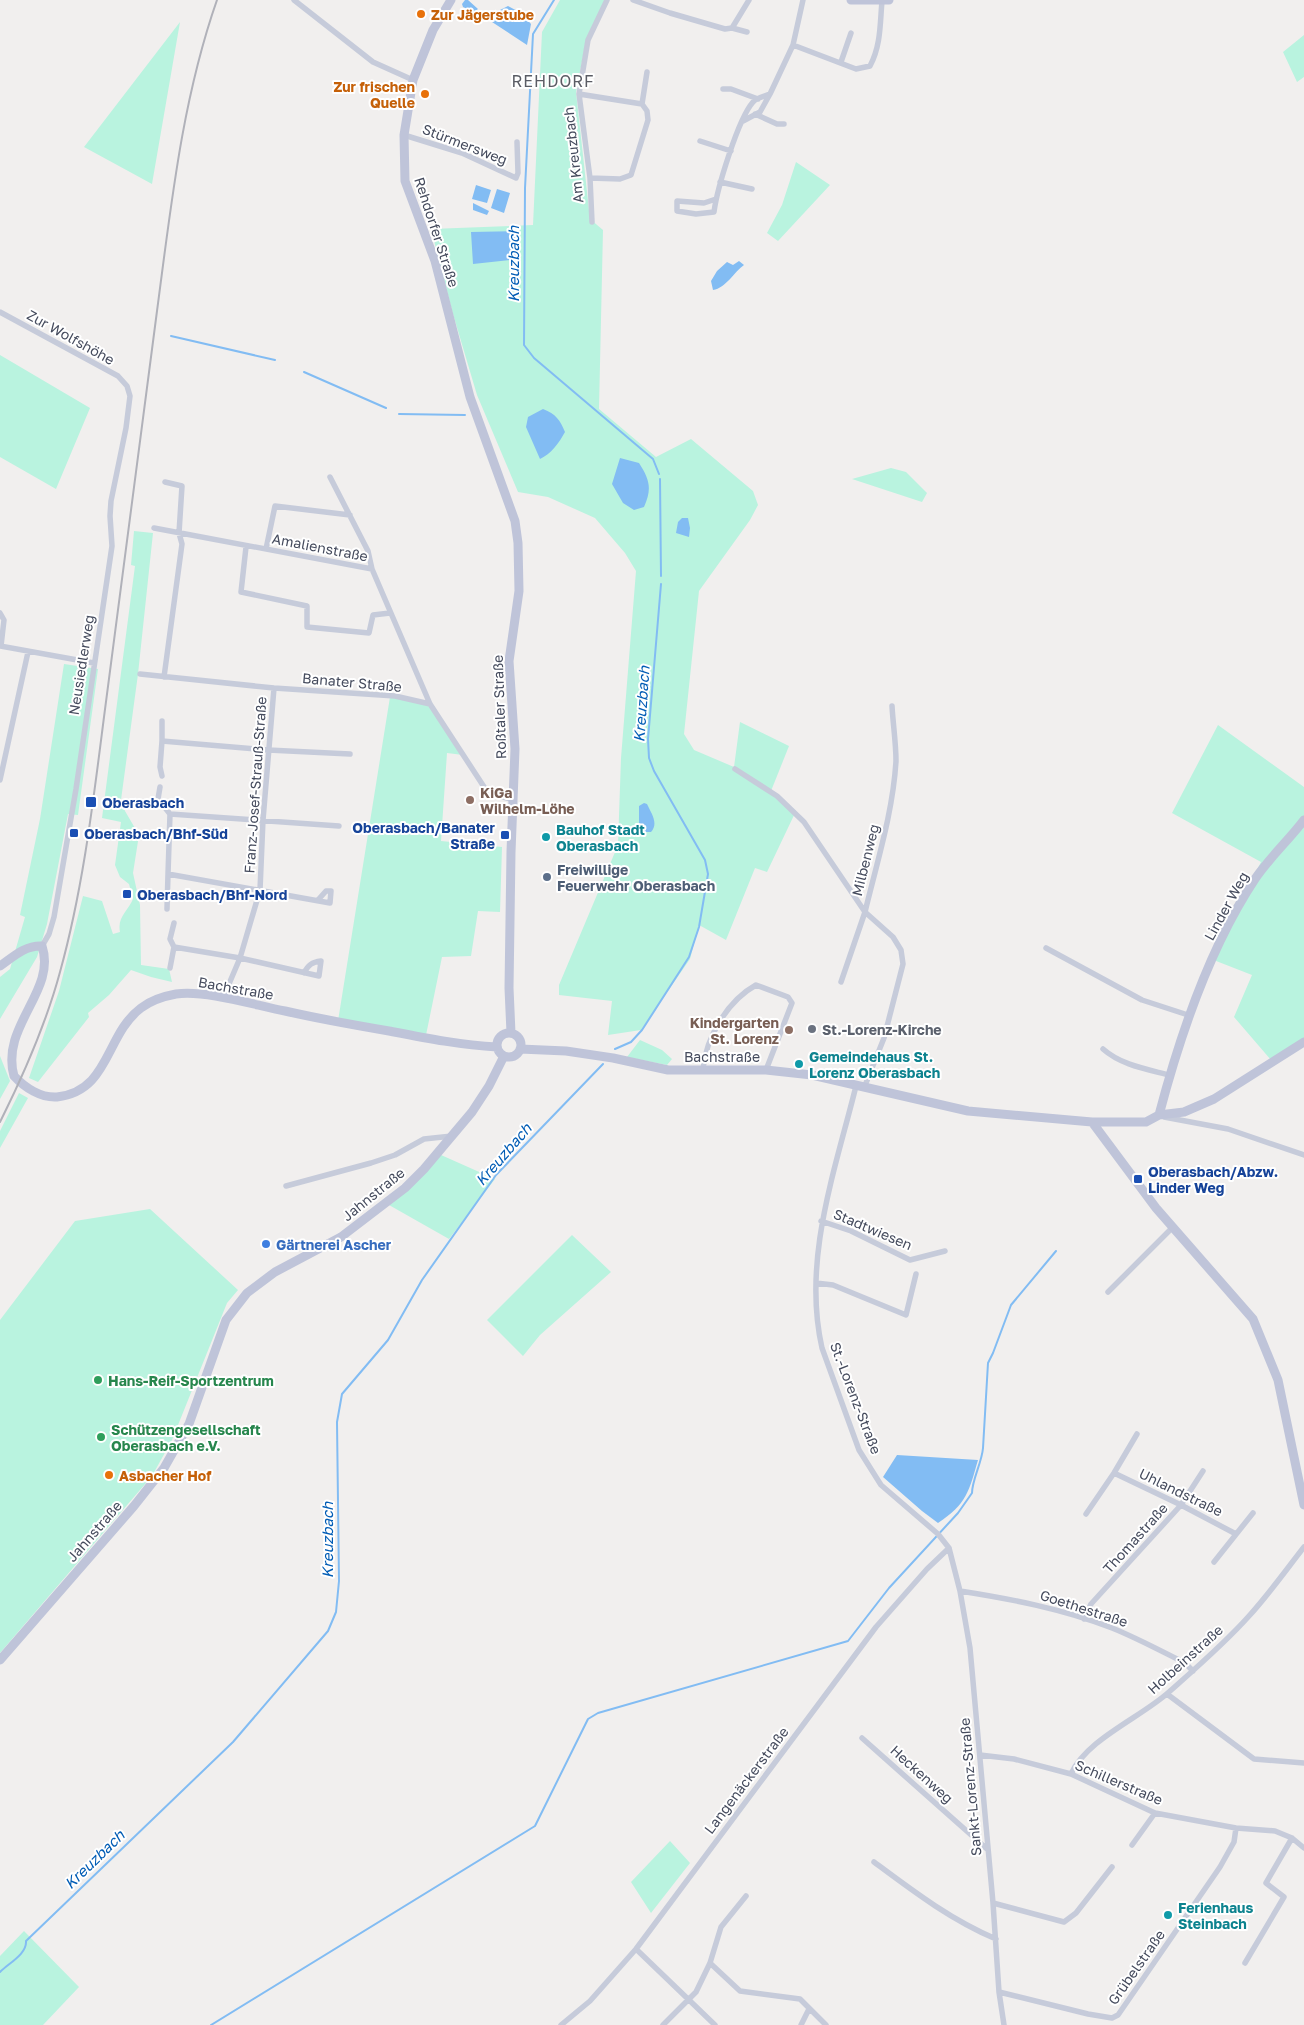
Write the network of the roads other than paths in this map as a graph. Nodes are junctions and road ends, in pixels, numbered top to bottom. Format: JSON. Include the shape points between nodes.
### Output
{"nodes":[{"id":1,"x":294,"y":0,"type":"edge"},
{"id":2,"x":451,"y":0,"type":"edge"},
{"id":3,"x":606,"y":0,"type":"edge"},
{"id":4,"x":633,"y":0,"type":"edge"},
{"id":5,"x":749,"y":0,"type":"edge"},
{"id":6,"x":803,"y":0,"type":"edge"},
{"id":7,"x":851,"y":0,"type":"edge"},
{"id":8,"x":885,"y":0,"type":"edge"},
{"id":9,"x":732,"y":28,"type":"junction"},
{"id":10,"x":747,"y":32,"type":"dead end"},
{"id":11,"x":851,"y":34,"type":"dead end"},
{"id":12,"x":793,"y":45,"type":"junction"},
{"id":13,"x":841,"y":62,"type":"junction"},
{"id":14,"x":647,"y":72,"type":"dead end"},
{"id":15,"x":413,"y":80,"type":"junction"},
{"id":16,"x":723,"y":89,"type":"dead end"},
{"id":17,"x":579,"y":94,"type":"junction"},
{"id":18,"x":770,"y":94,"type":"junction"},
{"id":19,"x":758,"y":99,"type":"junction"},
{"id":20,"x":642,"y":104,"type":"junction"},
{"id":21,"x":755,"y":114,"type":"junction"},
{"id":22,"x":742,"y":123,"type":"junction"},
{"id":23,"x":784,"y":124,"type":"dead end"},
{"id":24,"x":404,"y":135,"type":"junction"},
{"id":25,"x":700,"y":141,"type":"dead end"},
{"id":26,"x":517,"y":142,"type":"dead end"},
{"id":27,"x":732,"y":151,"type":"junction"},
{"id":28,"x":590,"y":178,"type":"junction"},
{"id":29,"x":720,"y":182,"type":"junction"},
{"id":30,"x":752,"y":189,"type":"dead end"},
{"id":31,"x":716,"y":199,"type":"junction"},
{"id":32,"x":592,"y":222,"type":"dead end"},
{"id":33,"x":0,"y":312,"type":"edge"},
{"id":34,"x":452,"y":330,"type":"joint"},
{"id":35,"x":127,"y":386,"type":"joint"},
{"id":36,"x":330,"y":477,"type":"dead end"},
{"id":37,"x":165,"y":482,"type":"dead end"},
{"id":38,"x":350,"y":515,"type":"junction"},
{"id":39,"x":154,"y":528,"type":"dead end"},
{"id":40,"x":179,"y":533,"type":"junction"},
{"id":41,"x":246,"y":546,"type":"junction"},
{"id":42,"x":266,"y":549,"type":"junction"},
{"id":43,"x":372,"y":569,"type":"junction"},
{"id":44,"x":0,"y":613,"type":"edge"},
{"id":45,"x":390,"y":613,"type":"junction"},
{"id":46,"x":0,"y":646,"type":"edge"},
{"id":47,"x":28,"y":652,"type":"junction"},
{"id":48,"x":94,"y":663,"type":"junction"},
{"id":49,"x":140,"y":674,"type":"dead end"},
{"id":50,"x":164,"y":677,"type":"junction"},
{"id":51,"x":274,"y":688,"type":"junction"},
{"id":52,"x":430,"y":704,"type":"junction"},
{"id":53,"x":892,"y":706,"type":"dead end"},
{"id":54,"x":162,"y":721,"type":"dead end"},
{"id":55,"x":162,"y":741,"type":"junction"},
{"id":56,"x":268,"y":750,"type":"junction"},
{"id":57,"x":350,"y":754,"type":"dead end"},
{"id":58,"x":2,"y":765,"type":"edge"},
{"id":59,"x":735,"y":769,"type":"dead end"},
{"id":60,"x":162,"y":776,"type":"dead end"},
{"id":61,"x":0,"y":780,"type":"edge"},
{"id":62,"x":160,"y":787,"type":"dead end"},
{"id":63,"x":514,"y":800,"type":"junction"},
{"id":64,"x":170,"y":814,"type":"junction"},
{"id":65,"x":263,"y":820,"type":"junction"},
{"id":66,"x":1304,"y":820,"type":"edge"},
{"id":67,"x":339,"y":826,"type":"dead end"},
{"id":68,"x":168,"y":874,"type":"junction"},
{"id":69,"x":260,"y":890,"type":"junction"},
{"id":70,"x":318,"y":900,"type":"dead end"},
{"id":71,"x":168,"y":909,"type":"dead end"},
{"id":72,"x":865,"y":912,"type":"junction"},
{"id":73,"x":174,"y":923,"type":"dead end"},
{"id":74,"x":42,"y":946,"type":"junction"},
{"id":75,"x":174,"y":947,"type":"junction"},
{"id":76,"x":1046,"y":948,"type":"dead end"},
{"id":77,"x":240,"y":958,"type":"junction"},
{"id":78,"x":0,"y":966,"type":"edge"},
{"id":79,"x":170,"y":968,"type":"dead end"},
{"id":80,"x":304,"y":972,"type":"dead end"},
{"id":81,"x":842,"y":982,"type":"dead end"},
{"id":82,"x":223,"y":998,"type":"junction"},
{"id":83,"x":17,"y":1009,"type":"dead end"},
{"id":84,"x":1188,"y":1015,"type":"junction"},
{"id":85,"x":510,"y":1033,"type":"junction"},
{"id":86,"x":1304,"y":1042,"type":"edge"},
{"id":87,"x":497,"y":1047,"type":"junction"},
{"id":88,"x":520,"y":1048,"type":"junction"},
{"id":89,"x":1103,"y":1049,"type":"dead end"},
{"id":90,"x":4,"y":1052,"type":"dead end"},
{"id":91,"x":504,"y":1056,"type":"junction"},
{"id":92,"x":703,"y":1069,"type":"junction"},
{"id":93,"x":766,"y":1070,"type":"junction"},
{"id":94,"x":1169,"y":1076,"type":"junction"},
{"id":95,"x":860,"y":1087,"type":"junction"},
{"id":96,"x":1159,"y":1115,"type":"junction"},
{"id":97,"x":1092,"y":1122,"type":"junction"},
{"id":98,"x":452,"y":1136,"type":"junction"},
{"id":99,"x":1304,"y":1155,"type":"edge"},
{"id":100,"x":286,"y":1186,"type":"dead end"},
{"id":101,"x":821,"y":1221,"type":"junction"},
{"id":102,"x":1173,"y":1227,"type":"junction"},
{"id":103,"x":944,"y":1251,"type":"dead end"},
{"id":104,"x":916,"y":1274,"type":"dead end"},
{"id":105,"x":816,"y":1283,"type":"junction"},
{"id":106,"x":1108,"y":1292,"type":"dead end"},
{"id":107,"x":1137,"y":1434,"type":"dead end"},
{"id":108,"x":1203,"y":1472,"type":"dead end"},
{"id":109,"x":1114,"y":1473,"type":"junction"},
{"id":110,"x":1181,"y":1505,"type":"junction"},
{"id":111,"x":1304,"y":1505,"type":"edge"},
{"id":112,"x":1253,"y":1513,"type":"dead end"},
{"id":113,"x":1086,"y":1514,"type":"dead end"},
{"id":114,"x":1236,"y":1534,"type":"junction"},
{"id":115,"x":1304,"y":1547,"type":"edge"},
{"id":116,"x":948,"y":1548,"type":"junction"},
{"id":117,"x":1214,"y":1562,"type":"dead end"},
{"id":118,"x":960,"y":1591,"type":"junction"},
{"id":119,"x":1084,"y":1619,"type":"junction"},
{"id":120,"x":0,"y":1660,"type":"edge"},
{"id":121,"x":1193,"y":1671,"type":"junction"},
{"id":122,"x":1167,"y":1694,"type":"junction"},
{"id":123,"x":862,"y":1738,"type":"dead end"},
{"id":124,"x":980,"y":1755,"type":"junction"},
{"id":125,"x":1304,"y":1764,"type":"edge"},
{"id":126,"x":1071,"y":1774,"type":"junction"},
{"id":127,"x":1155,"y":1814,"type":"junction"},
{"id":128,"x":1236,"y":1828,"type":"junction"},
{"id":129,"x":1292,"y":1838,"type":"junction"},
{"id":130,"x":1132,"y":1845,"type":"dead end"},
{"id":131,"x":1304,"y":1848,"type":"edge"},
{"id":132,"x":987,"y":1849,"type":"junction"},
{"id":133,"x":874,"y":1862,"type":"dead end"},
{"id":134,"x":1112,"y":1866,"type":"dead end"},
{"id":135,"x":746,"y":1896,"type":"dead end"},
{"id":136,"x":993,"y":1903,"type":"junction"},
{"id":137,"x":996,"y":1939,"type":"junction"},
{"id":138,"x":636,"y":1949,"type":"junction"},
{"id":139,"x":1244,"y":1962,"type":"dead end"},
{"id":140,"x":710,"y":1963,"type":"junction"},
{"id":141,"x":999,"y":1992,"type":"junction"},
{"id":142,"x":689,"y":2000,"type":"junction"},
{"id":143,"x":809,"y":2009,"type":"junction"},
{"id":144,"x":561,"y":2025,"type":"edge"},
{"id":145,"x":663,"y":2025,"type":"edge"},
{"id":146,"x":715,"y":2025,"type":"edge"},
{"id":147,"x":801,"y":2025,"type":"edge"},
{"id":148,"x":826,"y":2025,"type":"edge"},
{"id":149,"x":1004,"y":2025,"type":"edge"}],
"edges":[{"from":1,"to":15,"type":"street","via":[[373,62]]},
{"from":2,"to":15,"type":"street","name":"Rehdorfer Straße","via":[[433,30]]},
{"from":3,"to":17,"type":"street","name":"Am Kreuzbach","via":[[588,40]]},
{"from":4,"to":9,"type":"street","via":[[725,29]]},
{"from":5,"to":9,"type":"street"},
{"from":6,"to":12,"type":"street"},
{"from":7,"to":8,"type":"street"},
{"from":8,"to":13,"type":"street","via":[[879,41],[870,66],[856,69]]},
{"from":9,"to":10,"type":"street"},
{"from":11,"to":13,"type":"street"},
{"from":12,"to":13,"type":"street"},
{"from":12,"to":18,"type":"street"},
{"from":14,"to":20,"type":"street"},
{"from":15,"to":24,"type":"street","name":"Rehdorfer Straße"},
{"from":16,"to":19,"type":"street"},
{"from":17,"to":20,"type":"street"},
{"from":17,"to":28,"type":"street","name":"Am Kreuzbach"},
{"from":18,"to":19,"type":"street"},
{"from":18,"to":21,"type":"street","via":[[763,108]]},
{"from":19,"to":22,"type":"street"},
{"from":20,"to":28,"type":"street","via":[[648,120],[631,176]]},
{"from":21,"to":22,"type":"street"},
{"from":21,"to":23,"type":"street","via":[[776,124]]},
{"from":22,"to":27,"type":"street"},
{"from":24,"to":26,"type":"street","name":"Stürmersweg","via":[[462,153],[516,178]]},
{"from":24,"to":34,"type":"street","name":"Rehdorfer Straße","via":[[405,181],[435,261]]},
{"from":25,"to":27,"type":"street"},
{"from":27,"to":29,"type":"street"},
{"from":28,"to":32,"type":"street","name":"Am Kreuzbach"},
{"from":29,"to":30,"type":"street"},
{"from":29,"to":31,"type":"street"},
{"from":31,"to":31,"type":"street","via":[[704,203],[677,201],[676,211],[714,212]]},
{"from":33,"to":35,"type":"street","name":"Zur Wolfshöhe","via":[[118,376]]},
{"from":34,"to":63,"type":"street","name":"Roßtaler Straße","via":[[470,396],[516,521],[518,591],[509,661],[515,749]]},
{"from":35,"to":48,"type":"street","name":"Neusiedlerweg","via":[[130,396],[111,501],[112,546]]},
{"from":36,"to":38,"type":"street"},
{"from":37,"to":40,"type":"street","via":[[182,486]]},
{"from":38,"to":42,"type":"street","via":[[275,506]]},
{"from":38,"to":43,"type":"street","via":[[368,552]]},
{"from":39,"to":40,"type":"street","name":"Amalienstraße"},
{"from":40,"to":41,"type":"street","name":"Amalienstraße"},
{"from":40,"to":50,"type":"street","via":[[182,544]]},
{"from":41,"to":42,"type":"street","name":"Amalienstraße"},
{"from":41,"to":45,"type":"street","via":[[241,592],[307,606],[307,627],[369,633],[374,615]]},
{"from":42,"to":43,"type":"street","name":"Amalienstraße"},
{"from":43,"to":45,"type":"street","name":"Amalienstraße"},
{"from":44,"to":46,"type":"street","via":[[4,620]]},
{"from":45,"to":52,"type":"street","name":"Amalienstraße"},
{"from":46,"to":47,"type":"street"},
{"from":47,"to":48,"type":"street"},
{"from":47,"to":58,"type":"street"},
{"from":48,"to":74,"type":"street","name":"Neusiedlerweg","via":[[54,917],[50,934]]},
{"from":49,"to":50,"type":"street","name":"Banater Straße"},
{"from":50,"to":51,"type":"street","name":"Banater Straße"},
{"from":51,"to":52,"type":"street","name":"Banater Straße","via":[[395,696]]},
{"from":51,"to":56,"type":"street","name":"Franz-Josef-Strauß-Straße"},
{"from":52,"to":63,"type":"street","via":[[488,793]]},
{"from":53,"to":72,"type":"street","name":"Milbenweg","via":[[896,760],[893,783]]},
{"from":54,"to":55,"type":"street"},
{"from":55,"to":56,"type":"street"},
{"from":55,"to":60,"type":"street"},
{"from":56,"to":57,"type":"street"},
{"from":56,"to":65,"type":"street","name":"Franz-Josef-Strauß-Straße"},
{"from":58,"to":61,"type":"street"},
{"from":59,"to":72,"type":"street","via":[[777,796],[804,822]]},
{"from":62,"to":64,"type":"street","via":[[158,799]]},
{"from":63,"to":85,"type":"street","name":"Roßtaler Straße"},
{"from":64,"to":65,"type":"street"},
{"from":64,"to":68,"type":"street"},
{"from":65,"to":67,"type":"street"},
{"from":65,"to":69,"type":"street","name":"Franz-Josef-Strauß-Straße"},
{"from":66,"to":84,"type":"street","name":"Linder Weg","via":[[1256,877],[1212,960]]},
{"from":68,"to":69,"type":"street"},
{"from":68,"to":71,"type":"street"},
{"from":69,"to":70,"type":"street"},
{"from":69,"to":77,"type":"street","name":"Franz-Josef-Strauß-Straße"},
{"from":72,"to":81,"type":"street"},
{"from":72,"to":95,"type":"street","name":"Milbenweg","via":[[894,937],[901,950],[903,964],[884,1038]]},
{"from":73,"to":75,"type":"street","via":[[170,939]]},
{"from":74,"to":78,"type":"street","via":[[29,947]]},
{"from":74,"to":83,"type":"street","via":[[43,963],[38,978]]},
{"from":75,"to":77,"type":"street"},
{"from":75,"to":79,"type":"street"},
{"from":76,"to":84,"type":"street","via":[[1142,1000]]},
{"from":77,"to":80,"type":"street"},
{"from":77,"to":82,"type":"street","name":"Franz-Josef-Strauß-Straße"},
{"from":82,"to":87,"type":"street","name":"Bachstraße","via":[[462,1045]]},
{"from":82,"to":90,"type":"street","name":"Bachstraße","via":[[176,994],[141,1008],[116,1039],[101,1070],[87,1086],[69,1096],[48,1098],[30,1090],[14,1076]]},
{"from":84,"to":94,"type":"street","name":"Linder Weg"},
{"from":85,"to":87,"type":"street","via":[[500,1038]]},
{"from":85,"to":88,"type":"street","via":[[517,1036]]},
{"from":86,"to":96,"type":"street","via":[[1214,1099],[1184,1112]]},
{"from":87,"to":91,"type":"street"},
{"from":88,"to":91,"type":"street","via":[[511,1057]]},
{"from":88,"to":92,"type":"street","name":"Bachstraße","via":[[566,1051],[668,1070]]},
{"from":89,"to":94,"type":"street","via":[[1121,1062]]},
{"from":91,"to":98,"type":"street","name":"Jahnstraße","via":[[489,1086]]},
{"from":92,"to":93,"type":"street","name":"Bachstraße"},
{"from":92,"to":93,"type":"street","via":[[704,1056],[722,1017],[734,1002],[756,985],[788,997],[792,1003]]},
{"from":93,"to":95,"type":"street","name":"Bachstraße","via":[[812,1075]]},
{"from":94,"to":96,"type":"street","name":"Linder Weg"},
{"from":95,"to":97,"type":"street","name":"Bachstraße","via":[[968,1111]]},
{"from":95,"to":101,"type":"street","name":"St.-Lorenz-Straße"},
{"from":96,"to":97,"type":"street","via":[[1146,1122]]},
{"from":96,"to":99,"type":"street","via":[[1228,1129]]},
{"from":97,"to":102,"type":"street"},
{"from":98,"to":100,"type":"street","name":"Jahnstraße","via":[[424,1139],[395,1155]]},
{"from":98,"to":120,"type":"street","name":"Jahnstraße","via":[[406,1188],[375,1212],[340,1237],[261,1281],[247,1293],[226,1320],[189,1424],[164,1468]]},
{"from":101,"to":103,"type":"street","name":"Stadtwiesen","via":[[851,1231],[910,1260]]},
{"from":101,"to":105,"type":"street","name":"St.-Lorenz-Straße"},
{"from":102,"to":106,"type":"street"},
{"from":102,"to":111,"type":"street","via":[[1253,1319],[1278,1380]]},
{"from":104,"to":105,"type":"street","via":[[906,1316],[834,1285]]},
{"from":105,"to":116,"type":"street","name":"St.-Lorenz-Straße","via":[[816,1315],[822,1348],[859,1450],[880,1485],[938,1534]]},
{"from":107,"to":109,"type":"street"},
{"from":108,"to":110,"type":"street","name":"Thomastraße"},
{"from":109,"to":110,"type":"street","name":"Uhlandstraße"},
{"from":109,"to":113,"type":"street"},
{"from":110,"to":114,"type":"street","name":"Uhlandstraße"},
{"from":110,"to":119,"type":"street","name":"Thomastraße","via":[[1091,1604]]},
{"from":112,"to":114,"type":"street"},
{"from":114,"to":117,"type":"street"},
{"from":115,"to":121,"type":"street","name":"Holbeinstraße","via":[[1249,1616]]},
{"from":116,"to":118,"type":"street","name":"Sankt-Lorenz-Straße"},
{"from":116,"to":138,"type":"street","name":"Langenäckerstraße","via":[[876,1627]]},
{"from":118,"to":119,"type":"street","name":"Goethestraße","via":[[1027,1602]]},
{"from":118,"to":124,"type":"street","name":"Sankt-Lorenz-Straße","via":[[970,1648]]},
{"from":119,"to":121,"type":"street","name":"Goethestraße","via":[[1113,1628],[1185,1663]]},
{"from":121,"to":122,"type":"street","name":"Holbeinstraße"},
{"from":122,"to":125,"type":"street","via":[[1254,1759]]},
{"from":122,"to":126,"type":"street","name":"Holbeinstraße","via":[[1087,1750]]},
{"from":123,"to":132,"type":"street","name":"Heckenweg"},
{"from":124,"to":126,"type":"street","name":"Schillerstraße","via":[[1014,1759]]},
{"from":124,"to":132,"type":"street","name":"Sankt-Lorenz-Straße"},
{"from":126,"to":127,"type":"street","name":"Schillerstraße"},
{"from":127,"to":128,"type":"street","name":"Schillerstraße"},
{"from":127,"to":130,"type":"street"},
{"from":128,"to":129,"type":"street","name":"Schillerstraße","via":[[1275,1831]]},
{"from":128,"to":141,"type":"street","name":"Grübelstraße","via":[[1234,1842],[1220,1867],[1118,2015],[1112,2018],[1096,2016]]},
{"from":129,"to":131,"type":"street","name":"Schillerstraße"},
{"from":129,"to":139,"type":"street","via":[[1266,1883],[1284,1897]]},
{"from":132,"to":136,"type":"street","name":"Sankt-Lorenz-Straße"},
{"from":133,"to":137,"type":"street","via":[[938,1908]]},
{"from":134,"to":136,"type":"street","via":[[1076,1912],[1064,1922]]},
{"from":135,"to":140,"type":"street","via":[[721,1927]]},
{"from":136,"to":137,"type":"street","name":"Sankt-Lorenz-Straße"},
{"from":137,"to":141,"type":"street","name":"Sankt-Lorenz-Straße"},
{"from":138,"to":142,"type":"street"},
{"from":138,"to":144,"type":"street","name":"Langenäckerstraße","via":[[590,2001]]},
{"from":140,"to":142,"type":"street"},
{"from":140,"to":143,"type":"street","via":[[740,1991],[800,1999]]},
{"from":141,"to":149,"type":"street","name":"Sankt-Lorenz-Straße"},
{"from":142,"to":145,"type":"street"},
{"from":142,"to":146,"type":"street"},
{"from":143,"to":147,"type":"street"},
{"from":143,"to":148,"type":"street"}]}
